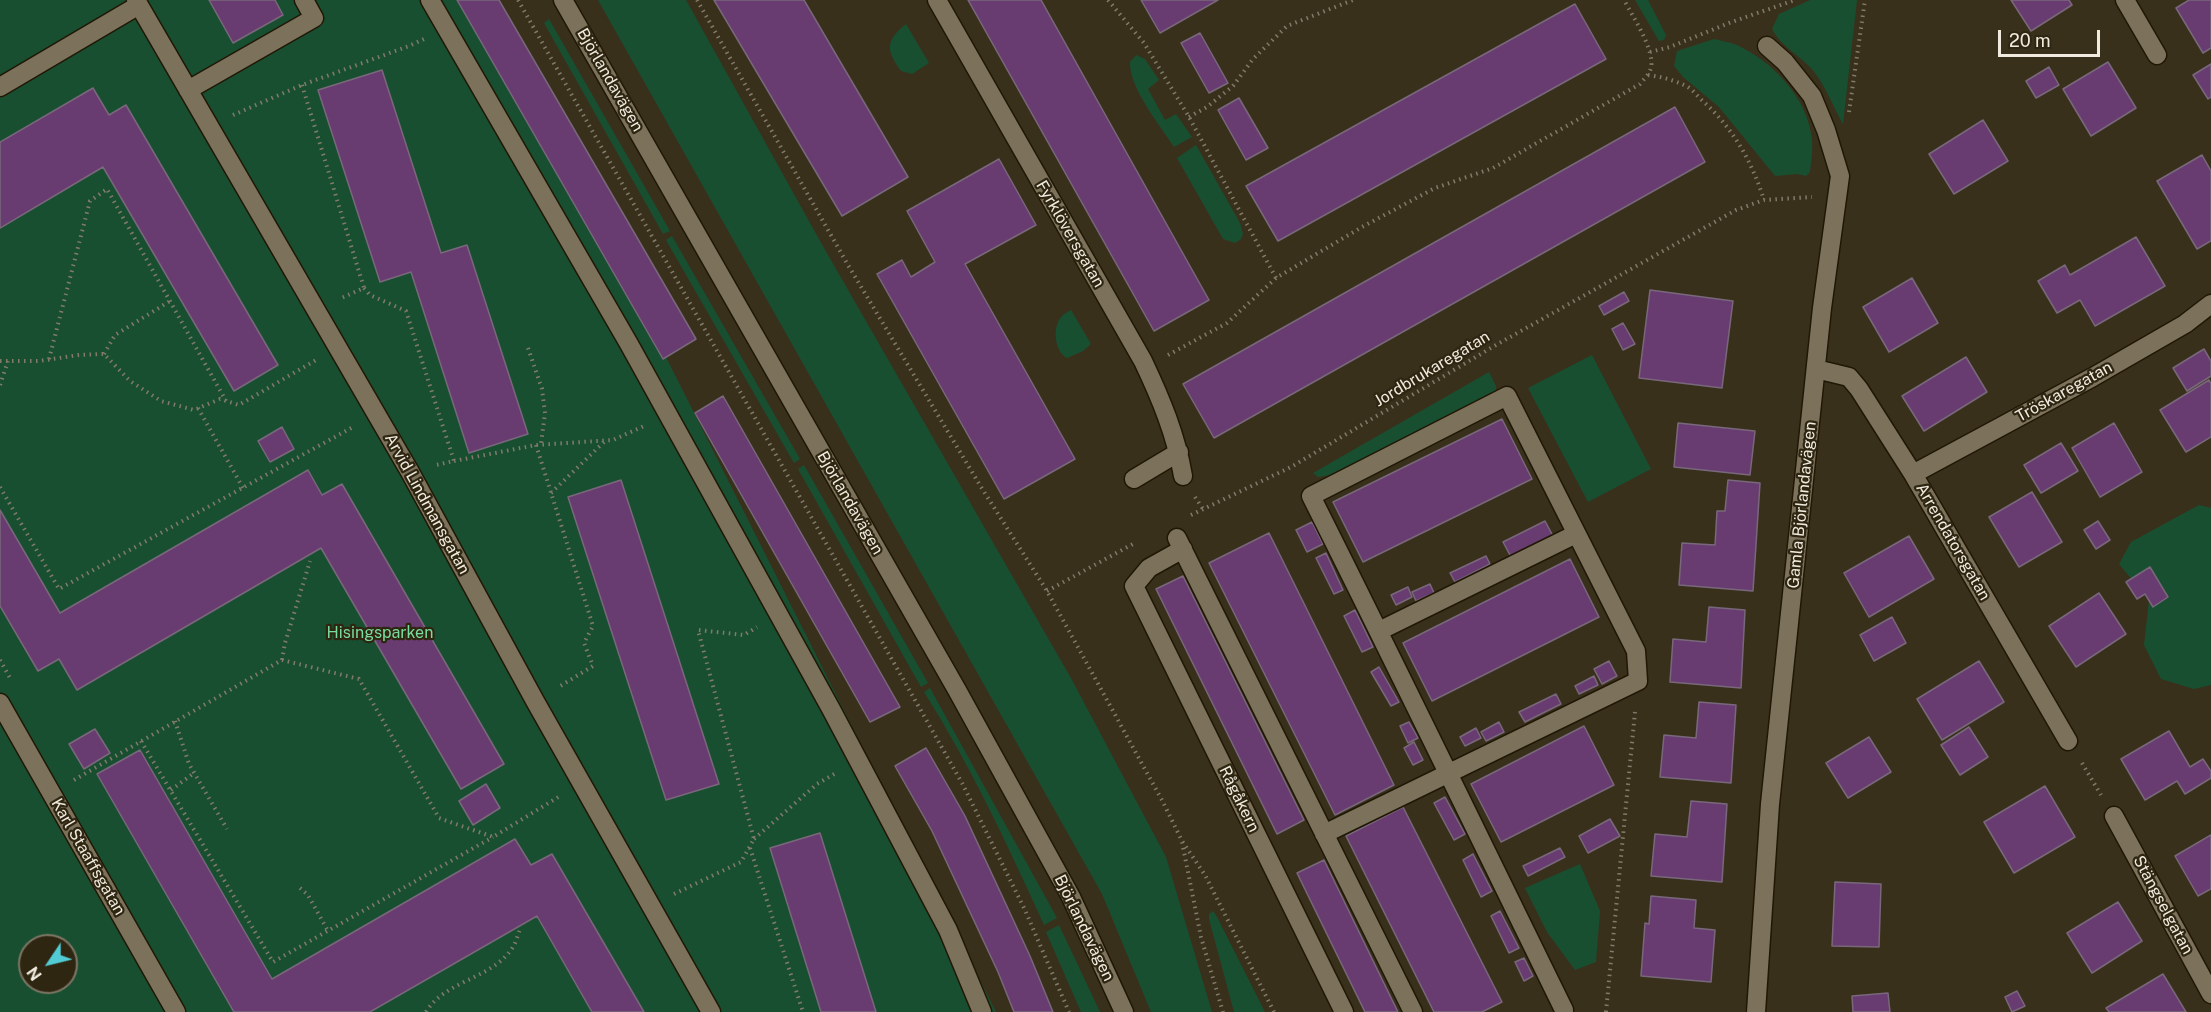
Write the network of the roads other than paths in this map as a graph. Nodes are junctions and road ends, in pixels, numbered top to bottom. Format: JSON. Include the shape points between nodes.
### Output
{"nodes":[{"id":1,"x":304,"y":0,"type":"edge"},
{"id":2,"x":430,"y":0,"type":"edge"},
{"id":3,"x":563,"y":0,"type":"edge"},
{"id":4,"x":937,"y":0,"type":"edge"},
{"id":5,"x":2125,"y":0,"type":"edge"},
{"id":6,"x":137,"y":2,"type":"edge"},
{"id":7,"x":1767,"y":46,"type":"dead end"},
{"id":8,"x":2157,"y":55,"type":"dead end"},
{"id":9,"x":0,"y":87,"type":"edge"},
{"id":10,"x":188,"y":90,"type":"junction"},
{"id":11,"x":2211,"y":304,"type":"edge"},
{"id":12,"x":1816,"y":369,"type":"junction"},
{"id":13,"x":1179,"y":452,"type":"junction"},
{"id":14,"x":1913,"y":474,"type":"junction"},
{"id":15,"x":1183,"y":476,"type":"dead end"},
{"id":16,"x":1134,"y":479,"type":"dead end"},
{"id":17,"x":1576,"y":534,"type":"junction"},
{"id":18,"x":1379,"y":631,"type":"junction"},
{"id":19,"x":0,"y":703,"type":"edge"},
{"id":20,"x":2068,"y":741,"type":"road end"},
{"id":21,"x":1448,"y":772,"type":"junction"},
{"id":22,"x":2114,"y":816,"type":"road end"},
{"id":23,"x":1324,"y":834,"type":"junction"},
{"id":24,"x":2211,"y":994,"type":"edge"},
{"id":25,"x":176,"y":1012,"type":"edge"},
{"id":26,"x":711,"y":1012,"type":"edge"},
{"id":27,"x":982,"y":1012,"type":"edge"},
{"id":28,"x":1124,"y":1012,"type":"edge"},
{"id":29,"x":1344,"y":1012,"type":"edge"},
{"id":30,"x":1413,"y":1012,"type":"edge"},
{"id":31,"x":1564,"y":1012,"type":"edge"},
{"id":32,"x":1756,"y":1012,"type":"edge"}],
"edges":[{"from":1,"to":10,"type":"street","via":[[314,18]]},
{"from":2,"to":27,"type":"street","via":[[667,414],[858,761],[948,930]]},
{"from":3,"to":28,"type":"street","name":"Björlandavägen","via":[[980,731],[1071,897]]},
{"from":4,"to":13,"type":"street","name":"Fyrklöversgatan","via":[[1143,361],[1164,404]]},
{"from":5,"to":8,"type":"street"},
{"from":6,"to":9,"type":"street"},
{"from":6,"to":10,"type":"street","name":"Arvid Lindmansgatan"},
{"from":7,"to":12,"type":"street","name":"Gamla Björlandavägen","via":[[1812,96],[1840,176]]},
{"from":10,"to":26,"type":"street","name":"Arvid Lindmansgatan","via":[[410,472]]},
{"from":11,"to":14,"type":"street","name":"Tröskaregatan","via":[[2185,324],[2093,377]]},
{"from":12,"to":14,"type":"street","name":"Arrendatorsgatan","via":[[1849,377]]},
{"from":12,"to":32,"type":"street","name":"Gamla Björlandavägen","via":[[1770,804]]},
{"from":13,"to":15,"type":"street","name":"Fyrklöversgatan"},
{"from":13,"to":16,"type":"street"},
{"from":14,"to":20,"type":"street","name":"Arrendatorsgatan"},
{"from":17,"to":18,"type":"street"},
{"from":17,"to":18,"type":"street","via":[[1508,396],[1311,496]]},
{"from":17,"to":21,"type":"street","via":[[1636,651],[1638,681]]},
{"from":18,"to":21,"type":"street"},
{"from":19,"to":25,"type":"street","name":"Karl Staaffsgatan"},
{"from":21,"to":23,"type":"street"},
{"from":21,"to":31,"type":"street"},
{"from":22,"to":24,"type":"street","name":"Stängselgatan"},
{"from":23,"to":29,"type":"street","name":"Rågåkern","via":[[1180,543],[1134,586]]},
{"from":23,"to":30,"type":"street"}]}
